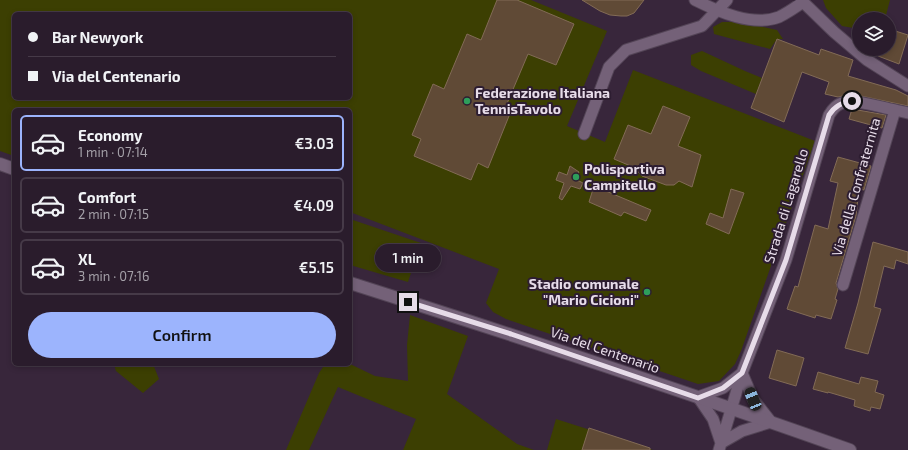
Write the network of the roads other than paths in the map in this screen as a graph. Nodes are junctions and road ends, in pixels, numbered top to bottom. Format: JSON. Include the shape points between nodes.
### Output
{"nodes":[{"id":1,"x":695,"y":0,"type":"edge"},
{"id":2,"x":727,"y":0,"type":"edge"},
{"id":3,"x":802,"y":1,"type":"edge"},
{"id":4,"x":717,"y":11,"type":"junction"},
{"id":5,"x":907,"y":82,"type":"edge"},
{"id":6,"x":895,"y":110,"type":"junction"},
{"id":7,"x":908,"y":112,"type":"edge"},
{"id":8,"x":584,"y":134,"type":"dead end"},
{"id":9,"x":0,"y":164,"type":"edge"},
{"id":10,"x":12,"y":167,"type":"edge"},
{"id":11,"x":352,"y":284,"type":"edge"},
{"id":12,"x":843,"y":285,"type":"dead end"},
{"id":13,"x":742,"y":373,"type":"junction"},
{"id":14,"x":698,"y":398,"type":"junction"},
{"id":15,"x":731,"y":408,"type":"junction"},
{"id":16,"x":771,"y":422,"type":"junction"},
{"id":17,"x":720,"y":446,"type":"edge"},
{"id":18,"x":850,"y":450,"type":"edge"}],
"edges":[{"from":1,"to":4,"type":"street"},
{"from":2,"to":4,"type":"street"},
{"from":3,"to":4,"type":"street","via":[[779,17],[759,22]]},
{"from":3,"to":5,"type":"street","via":[[867,60]]},
{"from":4,"to":8,"type":"street","via":[[702,26],[626,50],[609,67]]},
{"from":6,"to":7,"type":"street","name":"Via della Confraternita"},
{"from":6,"to":12,"type":"street","name":"Via della Confraternita"},
{"from":6,"to":13,"type":"street","name":"Strada di Lagarello","via":[[852,101],[842,103],[829,115],[786,260]]},
{"from":9,"to":10,"type":"street"},
{"from":11,"to":14,"type":"street","name":"Via del Centenario","via":[[511,334]]},
{"from":13,"to":14,"type":"street","via":[[723,388]]},
{"from":13,"to":15,"type":"street","name":"Strada di Lagarello"},
{"from":13,"to":16,"type":"street","via":[[753,399]]},
{"from":14,"to":15,"type":"street","name":"Via del Centenario"},
{"from":14,"to":17,"type":"street","via":[[713,419]]},
{"from":15,"to":16,"type":"street","name":"Via del Centenario"},
{"from":15,"to":17,"type":"street","name":"Strada di Lagarello"},
{"from":16,"to":17,"type":"street","via":[[742,431]]},
{"from":16,"to":18,"type":"street","name":"Via del Centenario"}]}
